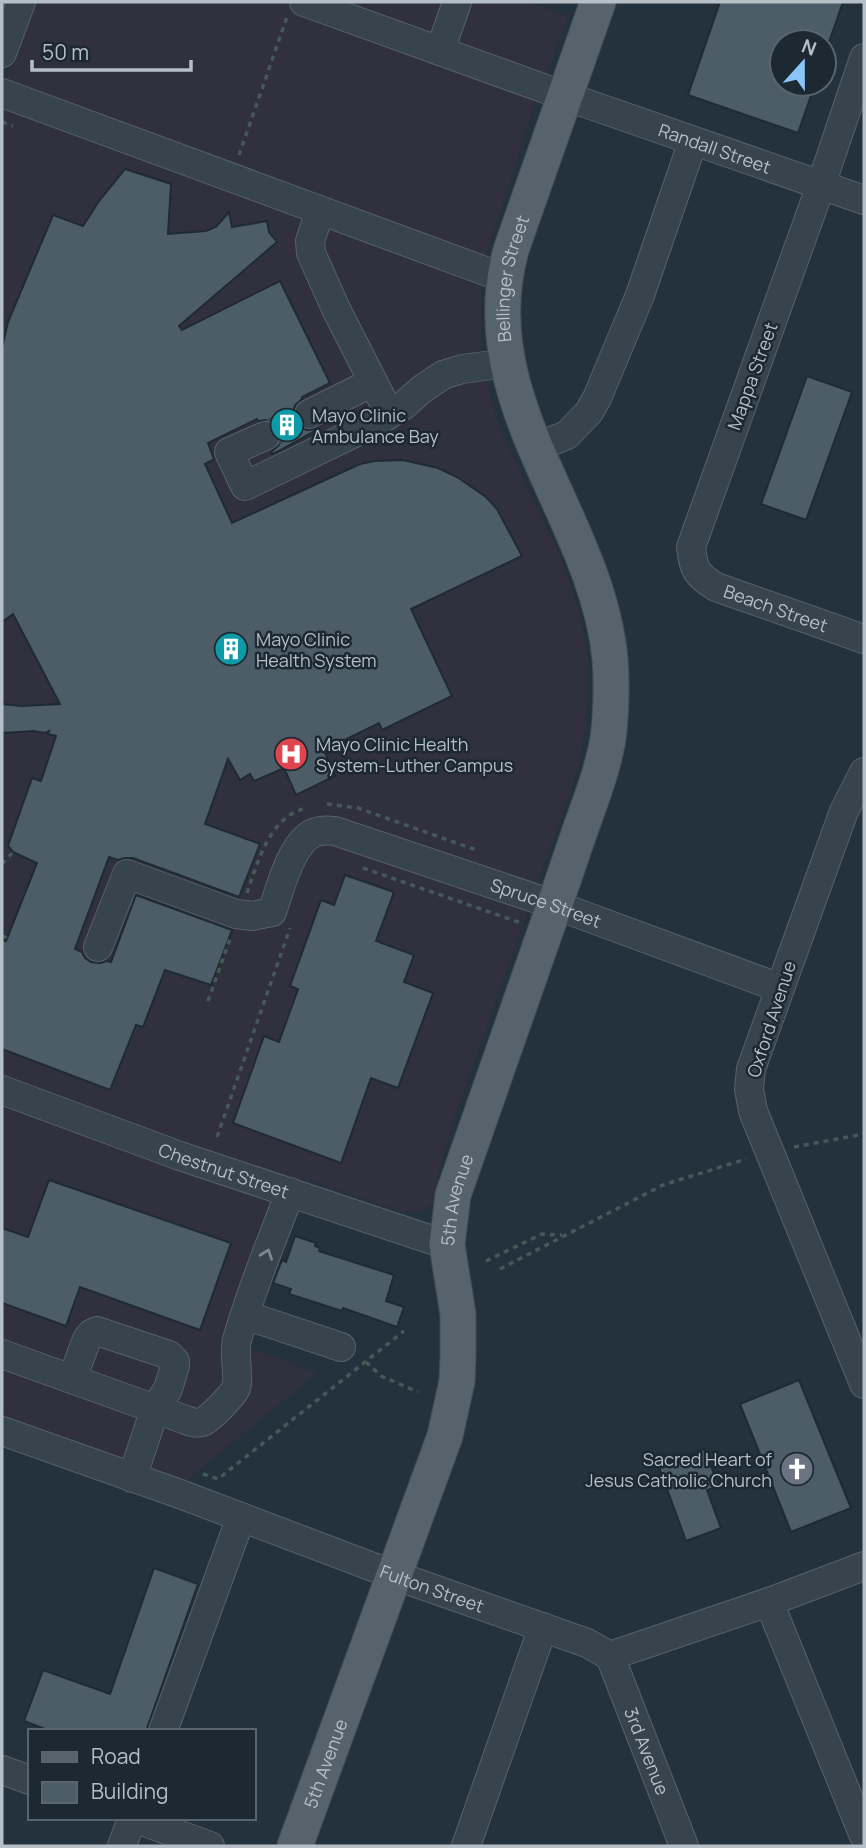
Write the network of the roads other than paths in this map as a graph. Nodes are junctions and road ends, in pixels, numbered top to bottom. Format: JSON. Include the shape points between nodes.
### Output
{"nodes":[{"id":1,"x":21,"y":2,"type":"edge"},
{"id":2,"x":457,"y":2,"type":"edge"},
{"id":3,"x":598,"y":2,"type":"edge"},
{"id":4,"x":296,"y":8,"type":"edge"},
{"id":5,"x":440,"y":51,"type":"junction"},
{"id":6,"x":2,"y":53,"type":"edge"},
{"id":7,"x":864,"y":58,"type":"edge"},
{"id":8,"x":2,"y":93,"type":"edge"},
{"id":9,"x":565,"y":96,"type":"junction"},
{"id":10,"x":693,"y":141,"type":"junction"},
{"id":11,"x":821,"y":185,"type":"junction"},
{"id":12,"x":864,"y":200,"type":"edge"},
{"id":13,"x":320,"y":211,"type":"junction"},
{"id":14,"x":505,"y":278,"type":"junction"},
{"id":15,"x":508,"y":363,"type":"junction"},
{"id":16,"x":373,"y":382,"type":"junction"},
{"id":17,"x":309,"y":414,"type":"tunnel mouth"},
{"id":18,"x":390,"y":414,"type":"junction"},
{"id":19,"x":265,"y":436,"type":"tunnel mouth"},
{"id":20,"x":534,"y":448,"type":"junction"},
{"id":21,"x":583,"y":555,"type":"joint"},
{"id":22,"x":694,"y":568,"type":"joint"},
{"id":23,"x":864,"y":639,"type":"edge"},
{"id":24,"x":864,"y":772,"type":"edge"},
{"id":25,"x":555,"y":905,"type":"junction"},
{"id":26,"x":98,"y":947,"type":"dead end"},
{"id":27,"x":780,"y":988,"type":"junction"},
{"id":28,"x":2,"y":1090,"type":"edge"},
{"id":29,"x":290,"y":1192,"type":"junction"},
{"id":30,"x":447,"y":1245,"type":"junction"},
{"id":31,"x":245,"y":1315,"type":"junction"},
{"id":32,"x":341,"y":1347,"type":"dead end"},
{"id":33,"x":2,"y":1354,"type":"edge"},
{"id":34,"x":72,"y":1379,"type":"junction"},
{"id":35,"x":864,"y":1384,"type":"edge"},
{"id":36,"x":155,"y":1409,"type":"junction"},
{"id":37,"x":2,"y":1431,"type":"edge"},
{"id":38,"x":132,"y":1478,"type":"junction"},
{"id":39,"x":241,"y":1517,"type":"junction"},
{"id":40,"x":864,"y":1566,"type":"edge"},
{"id":41,"x":394,"y":1575,"type":"junction"},
{"id":42,"x":769,"y":1602,"type":"junction"},
{"id":43,"x":543,"y":1627,"type":"junction"},
{"id":44,"x":610,"y":1656,"type":"junction"},
{"id":45,"x":164,"y":1729,"type":"edge"},
{"id":46,"x":2,"y":1770,"type":"edge"},
{"id":47,"x":28,"y":1779,"type":"edge"},
{"id":48,"x":132,"y":1820,"type":"edge"},
{"id":49,"x":138,"y":1820,"type":"edge"},
{"id":50,"x":864,"y":1836,"type":"edge"},
{"id":51,"x":122,"y":1846,"type":"edge"},
{"id":52,"x":210,"y":1846,"type":"edge"},
{"id":53,"x":295,"y":1846,"type":"edge"},
{"id":54,"x":466,"y":1846,"type":"edge"},
{"id":55,"x":684,"y":1846,"type":"edge"}],
"edges":[{"from":1,"to":6,"type":"street"},
{"from":2,"to":5,"type":"street"},
{"from":3,"to":9,"type":"main road","name":"Bellinger Street"},
{"from":4,"to":5,"type":"street","name":"Randall Street"},
{"from":5,"to":9,"type":"street","name":"Randall Street"},
{"from":7,"to":11,"type":"street","name":"Mappa Street"},
{"from":8,"to":13,"type":"street"},
{"from":9,"to":10,"type":"street","name":"Randall Street"},
{"from":9,"to":14,"type":"main road","name":"Bellinger Street"},
{"from":10,"to":11,"type":"street","name":"Randall Street"},
{"from":10,"to":20,"type":"street","via":[[640,295],[597,398],[567,435]]},
{"from":11,"to":12,"type":"street","name":"Randall Street"},
{"from":11,"to":22,"type":"street","name":"Mappa Street","via":[[691,547]]},
{"from":13,"to":14,"type":"street"},
{"from":13,"to":16,"type":"street","via":[[311,253]]},
{"from":14,"to":15,"type":"main road","name":"Bellinger Street"},
{"from":15,"to":18,"type":"street","via":[[443,375]]},
{"from":15,"to":20,"type":"main road","name":"Bellinger Street"},
{"from":16,"to":17,"type":"street"},
{"from":16,"to":18,"type":"street"},
{"from":18,"to":19,"type":"street","via":[[245,486],[229,452]]},
{"from":20,"to":21,"type":"main road","name":"Bellinger Street"},
{"from":21,"to":25,"type":"main road","name":"5th Avenue","via":[[610,659],[608,738]]},
{"from":22,"to":23,"type":"street","name":"Beach Street","via":[[716,587]]},
{"from":24,"to":27,"type":"street","name":"Oxford Avenue","via":[[844,811]]},
{"from":25,"to":26,"type":"street","name":"Spruce Street","via":[[327,830],[310,835],[295,852],[281,919],[239,914],[127,874]]},
{"from":25,"to":27,"type":"street","name":"Spruce Street"},
{"from":25,"to":30,"type":"main road","name":"5th Avenue","via":[[453,1195]]},
{"from":27,"to":35,"type":"street","name":"Oxford Avenue","via":[[751,1069],[753,1111]]},
{"from":28,"to":29,"type":"street","name":"Chestnut Street"},
{"from":29,"to":30,"type":"street","name":"Chestnut Street"},
{"from":31,"to":29,"type":"street","one_way":true},
{"from":30,"to":41,"type":"main road","name":"5th Avenue","via":[[458,1314],[457,1381],[445,1436]]},
{"from":31,"to":32,"type":"street"},
{"from":31,"to":36,"type":"street","via":[[236,1343],[237,1381],[232,1394],[200,1423]]},
{"from":33,"to":34,"type":"street"},
{"from":34,"to":36,"type":"street"},
{"from":34,"to":36,"type":"street","via":[[87,1339],[97,1331],[169,1355],[175,1366],[169,1389]]},
{"from":36,"to":38,"type":"street"},
{"from":37,"to":38,"type":"street","name":"Fulton Street"},
{"from":38,"to":39,"type":"street","name":"Fulton Street"},
{"from":39,"to":41,"type":"street","name":"Fulton Street"},
{"from":39,"to":45,"type":"street"},
{"from":40,"to":42,"type":"street"},
{"from":41,"to":43,"type":"street","name":"Fulton Street"},
{"from":41,"to":53,"type":"main road","name":"5th Avenue"},
{"from":42,"to":44,"type":"street"},
{"from":42,"to":50,"type":"street"},
{"from":43,"to":44,"type":"street","name":"Fulton Street"},
{"from":43,"to":54,"type":"street"},
{"from":44,"to":55,"type":"street","name":"3rd Avenue"},
{"from":46,"to":47,"type":"street"},
{"from":48,"to":51,"type":"street"},
{"from":49,"to":52,"type":"street"}]}
